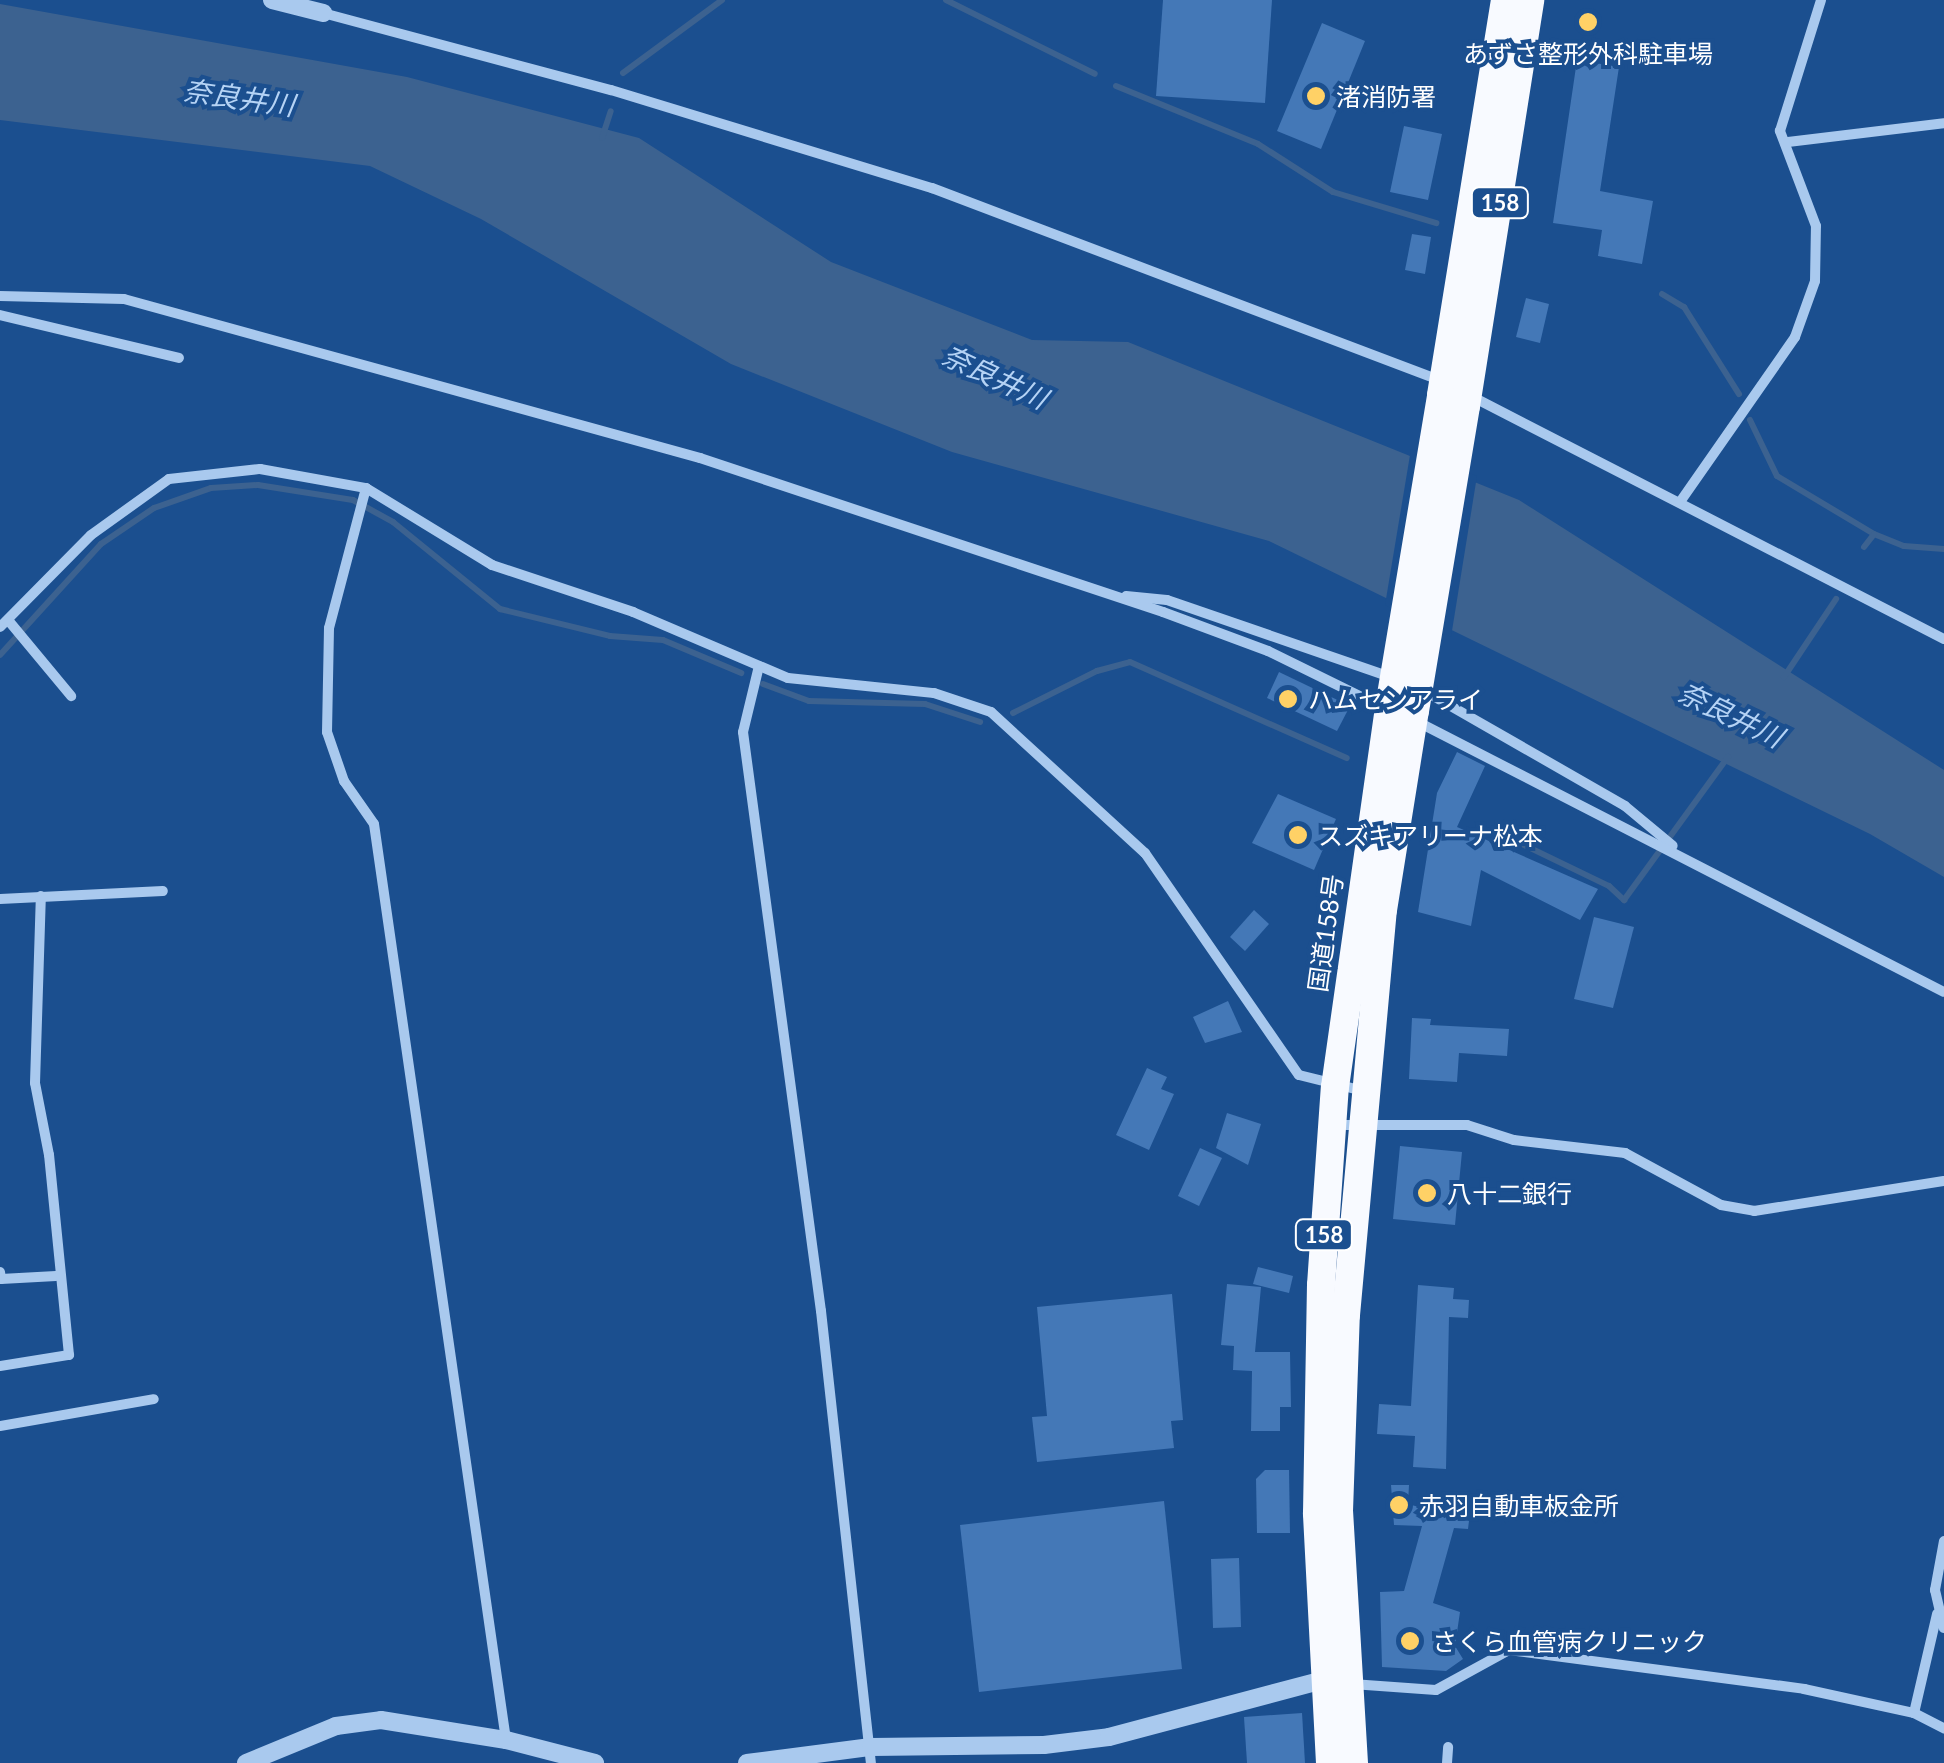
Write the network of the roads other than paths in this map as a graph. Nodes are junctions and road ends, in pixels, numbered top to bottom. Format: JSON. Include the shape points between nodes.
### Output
{"nodes":[{"id":1,"x":272,"y":0,"type":"edge"},
{"id":2,"x":1505,"y":0,"type":"edge"},
{"id":3,"x":1530,"y":0,"type":"edge"},
{"id":4,"x":1821,"y":0,"type":"edge"},
{"id":5,"x":324,"y":13,"type":"joint"},
{"id":6,"x":1944,"y":123,"type":"edge"},
{"id":7,"x":1788,"y":142,"type":"junction"},
{"id":8,"x":0,"y":296,"type":"edge"},
{"id":9,"x":0,"y":315,"type":"edge"},
{"id":10,"x":179,"y":358,"type":"dead end"},
{"id":11,"x":1455,"y":394,"type":"junction"},
{"id":12,"x":366,"y":488,"type":"junction"},
{"id":13,"x":1680,"y":502,"type":"junction"},
{"id":14,"x":1099,"y":594,"type":"junction"},
{"id":15,"x":4,"y":624,"type":"edge"},
{"id":16,"x":1944,"y":639,"type":"edge"},
{"id":17,"x":758,"y":666,"type":"junction"},
{"id":18,"x":71,"y":696,"type":"dead end"},
{"id":19,"x":1402,"y":711,"type":"junction"},
{"id":20,"x":1685,"y":857,"type":"junction"},
{"id":21,"x":163,"y":892,"type":"dead end"},
{"id":22,"x":41,"y":896,"type":"junction"},
{"id":23,"x":0,"y":898,"type":"edge"},
{"id":24,"x":1944,"y":992,"type":"edge"},
{"id":25,"x":1349,"y":1089,"type":"junction"},
{"id":26,"x":1345,"y":1126,"type":"junction"},
{"id":27,"x":1944,"y":1181,"type":"edge"},
{"id":28,"x":0,"y":1272,"type":"edge"},
{"id":29,"x":56,"y":1276,"type":"junction"},
{"id":30,"x":0,"y":1366,"type":"edge"},
{"id":31,"x":154,"y":1399,"type":"dead end"},
{"id":32,"x":0,"y":1426,"type":"edge"},
{"id":33,"x":1944,"y":1541,"type":"edge"},
{"id":34,"x":1937,"y":1614,"type":"junction"},
{"id":35,"x":1944,"y":1628,"type":"edge"},
{"id":36,"x":1334,"y":1679,"type":"junction"},
{"id":37,"x":1914,"y":1713,"type":"junction"},
{"id":38,"x":1944,"y":1728,"type":"edge"},
{"id":39,"x":506,"y":1740,"type":"junction"},
{"id":40,"x":1448,"y":1747,"type":"dead end"},
{"id":41,"x":871,"y":1755,"type":"edge"},
{"id":42,"x":246,"y":1763,"type":"edge"},
{"id":43,"x":595,"y":1763,"type":"edge"},
{"id":44,"x":747,"y":1763,"type":"edge"},
{"id":45,"x":1330,"y":1763,"type":"edge"},
{"id":46,"x":1354,"y":1763,"type":"edge"},
{"id":47,"x":1447,"y":1763,"type":"edge"}],
"edges":[{"from":1,"to":5,"type":"street"},
{"from":2,"to":11,"type":"highway","number":"158"},
{"from":3,"to":11,"type":"highway","number":"158"},
{"from":4,"to":7,"type":"street","via":[[1780,131]]},
{"from":5,"to":11,"type":"street","via":[[611,90],[932,188]]},
{"from":6,"to":7,"type":"street"},
{"from":7,"to":13,"type":"street","via":[[1816,226],[1815,281],[1795,337]]},
{"from":8,"to":14,"type":"street","via":[[124,299],[192,316],[700,458]]},
{"from":9,"to":10,"type":"street"},
{"from":11,"to":13,"type":"street"},
{"from":11,"to":19,"type":"highway","number":"158","bridge":true},
{"from":12,"to":15,"type":"street","via":[[260,469],[170,478],[91,535]]},
{"from":12,"to":17,"type":"street","via":[[492,564],[633,612]]},
{"from":12,"to":39,"type":"street","via":[[329,628],[328,732],[344,781],[374,824]]},
{"from":13,"to":16,"type":"street"},
{"from":14,"to":19,"type":"street","via":[[1268,651]]},
{"from":14,"to":20,"type":"street","via":[[1167,600],[1440,697],[1625,806]]},
{"from":15,"to":18,"type":"street"},
{"from":17,"to":25,"type":"street","via":[[804,681],[934,693],[990,712],[1145,854],[1299,1075]]},
{"from":17,"to":41,"type":"street","via":[[742,732],[821,1312]]},
{"from":19,"to":20,"type":"street"},
{"from":19,"to":25,"type":"highway","number":"158"},
{"from":20,"to":24,"type":"street"},
{"from":21,"to":22,"type":"street"},
{"from":22,"to":23,"type":"street"},
{"from":22,"to":29,"type":"street","via":[[34,1083],[50,1155]]},
{"from":25,"to":26,"type":"highway","number":"158"},
{"from":26,"to":27,"type":"street","via":[[1467,1124],[1514,1140],[1625,1152],[1721,1206],[1754,1211]]},
{"from":26,"to":36,"type":"highway","number":"158","via":[[1317,1389]]},
{"from":28,"to":29,"type":"street","via":[[1,1279]]},
{"from":29,"to":30,"type":"street","via":[[69,1355]]},
{"from":31,"to":32,"type":"street"},
{"from":33,"to":34,"type":"street"},
{"from":34,"to":35,"type":"street"},
{"from":34,"to":37,"type":"street"},
{"from":36,"to":37,"type":"street","via":[[1436,1690],[1509,1650],[1804,1690]]},
{"from":36,"to":41,"type":"street","via":[[1110,1737]]},
{"from":36,"to":45,"type":"highway","number":"158"},
{"from":36,"to":46,"type":"highway","number":"158"},
{"from":37,"to":38,"type":"street"},
{"from":39,"to":42,"type":"street","via":[[381,1720],[336,1726]]},
{"from":39,"to":43,"type":"street"},
{"from":40,"to":47,"type":"street"},
{"from":41,"to":44,"type":"street"}]}
